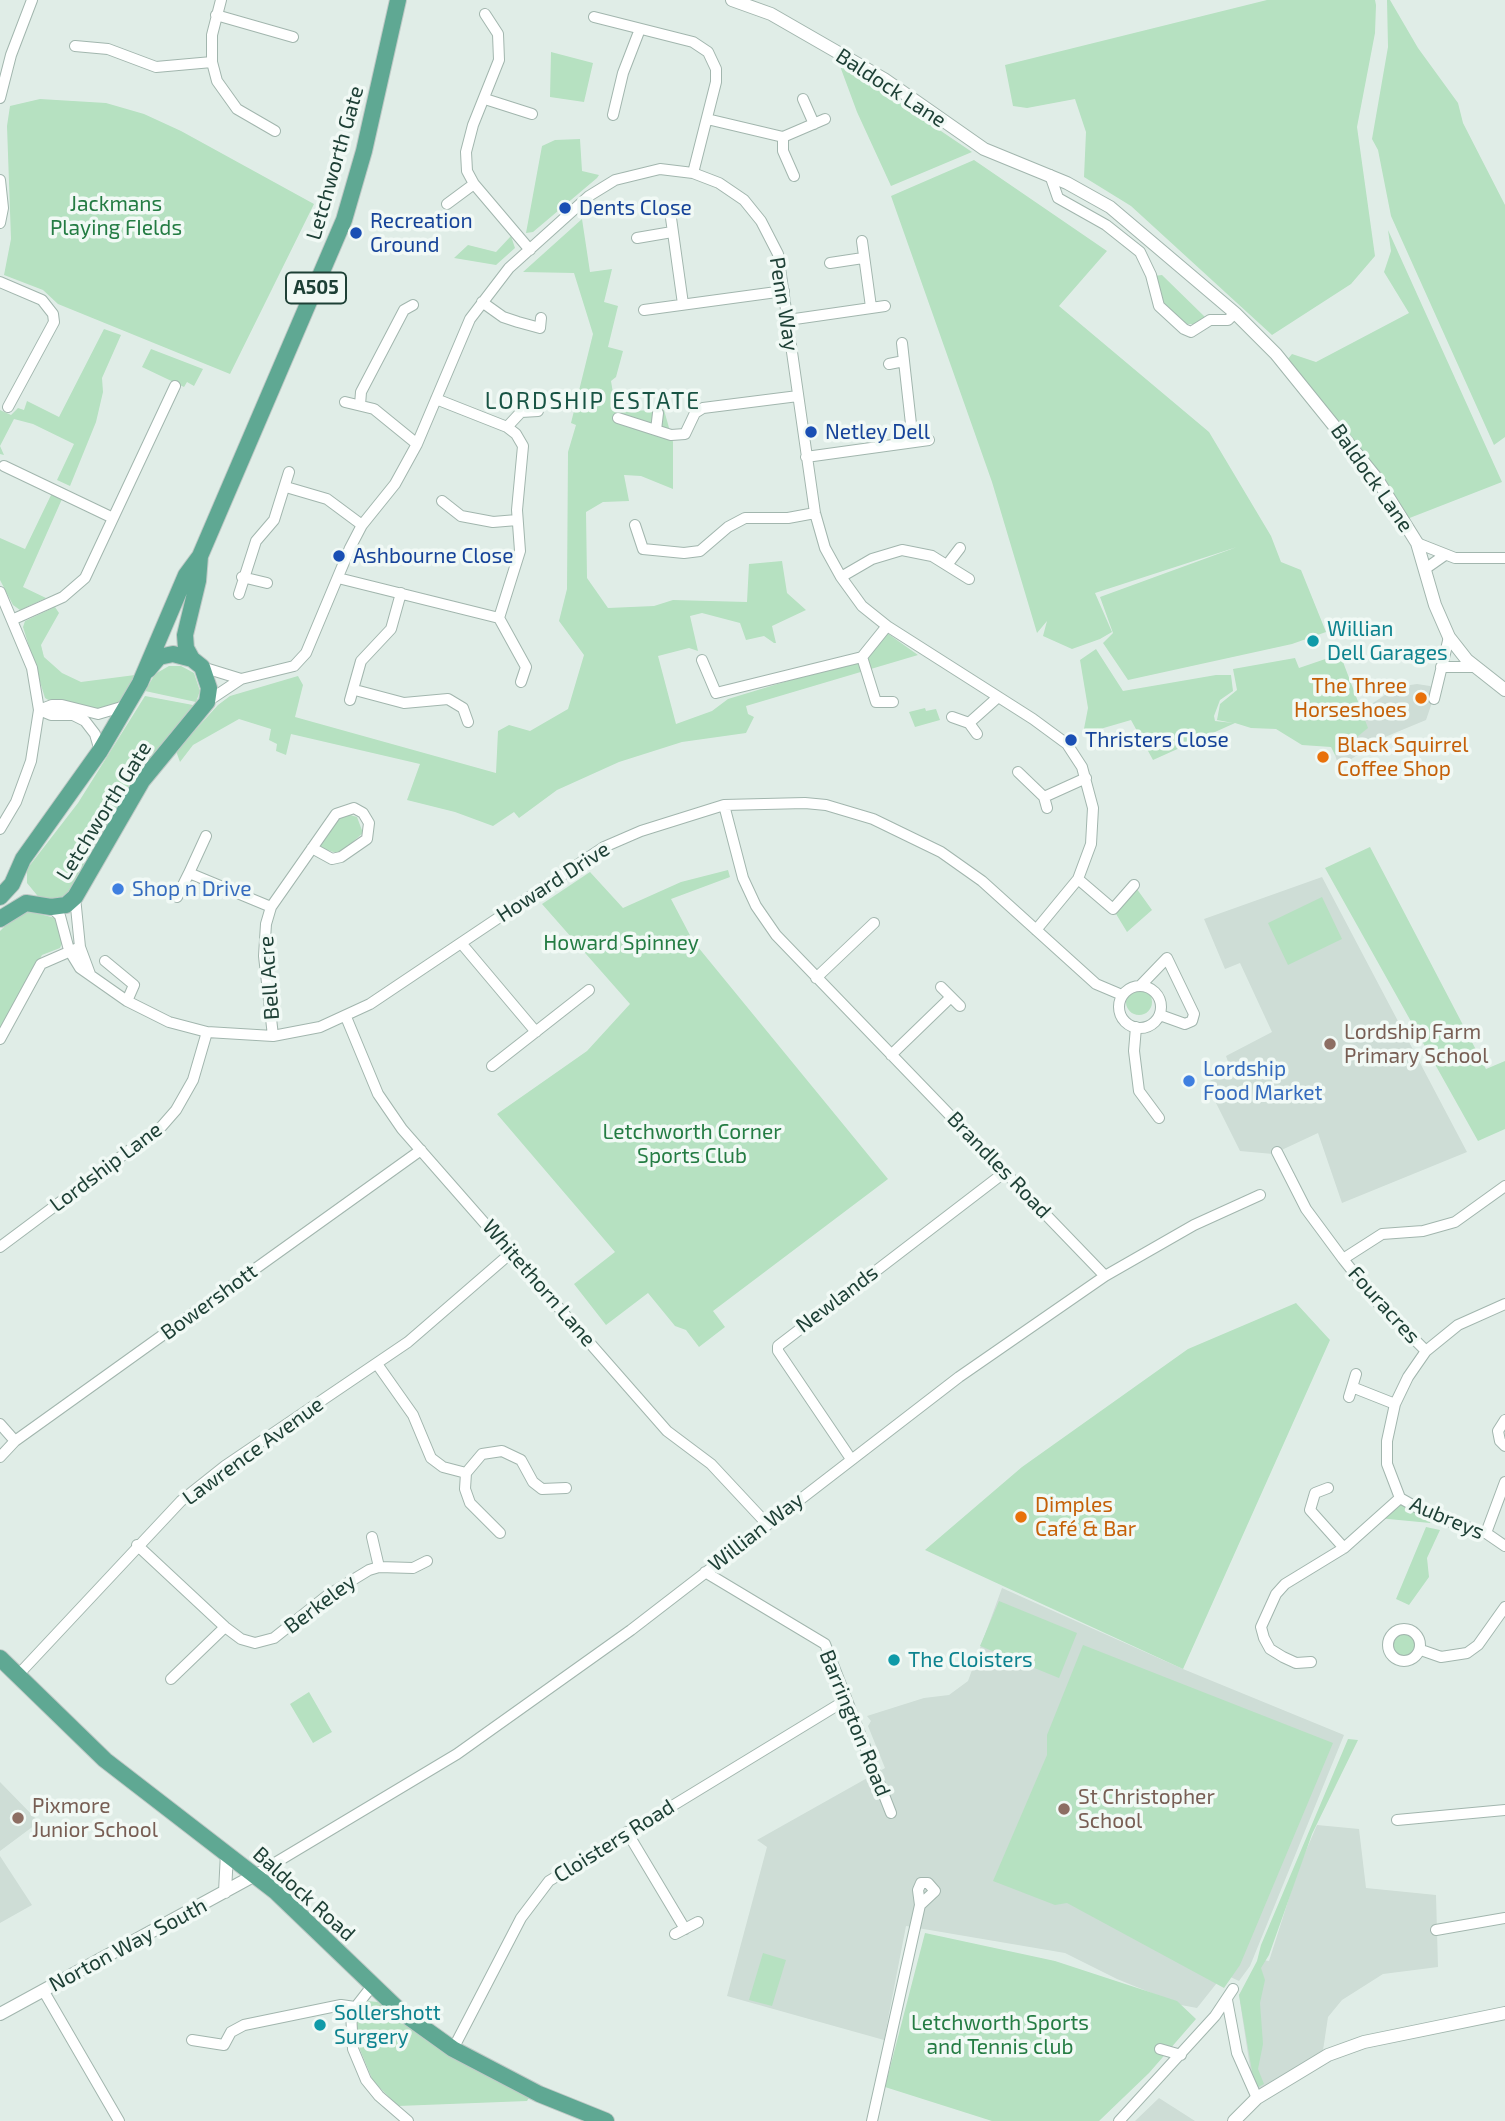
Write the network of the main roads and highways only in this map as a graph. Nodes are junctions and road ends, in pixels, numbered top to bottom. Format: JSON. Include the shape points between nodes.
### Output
{"nodes":[{"id":1,"x":399,"y":2,"type":"edge"},
{"id":2,"x":200,"y":556,"type":"junction"},
{"id":3,"x":197,"y":663,"type":"junction"},
{"id":4,"x":146,"y":672,"type":"junction"},
{"id":5,"x":16,"y":875,"type":"junction"},
{"id":6,"x":0,"y":897,"type":"edge"},
{"id":7,"x":43,"y":905,"type":"junction"},
{"id":8,"x":0,"y":919,"type":"edge"},
{"id":9,"x":0,"y":1658,"type":"edge"},
{"id":10,"x":606,"y":2121,"type":"edge"}],
"edges":[{"from":1,"to":2,"type":"main road","name":"Letchworth Gate","number":"A505","via":[[344,220]]},
{"from":2,"to":3,"type":"main road","name":"Letchworth Gate","number":"A505","via":[[185,635]]},
{"from":2,"to":4,"type":"main road","name":"Letchworth Gate","number":"A505","via":[[186,575]]},
{"from":3,"to":4,"type":"main road","name":"Letchworth Gate","via":[[173,654],[159,657]]},
{"from":3,"to":7,"type":"main road","name":"Letchworth Gate","via":[[209,688],[207,702],[142,781],[75,898],[66,905]]},
{"from":4,"to":5,"type":"main road","name":"Letchworth Gate","via":[[100,751]]},
{"from":5,"to":6,"type":"main road","name":"Letchworth Gate"},
{"from":5,"to":7,"type":"main road"},
{"from":7,"to":8,"type":"main road","name":"Letchworth Gate","via":[[18,905]]},
{"from":9,"to":10,"type":"main road","name":"Baldock Road","via":[[105,1760],[255,1875],[372,1986],[453,2049],[539,2094]]}]}
